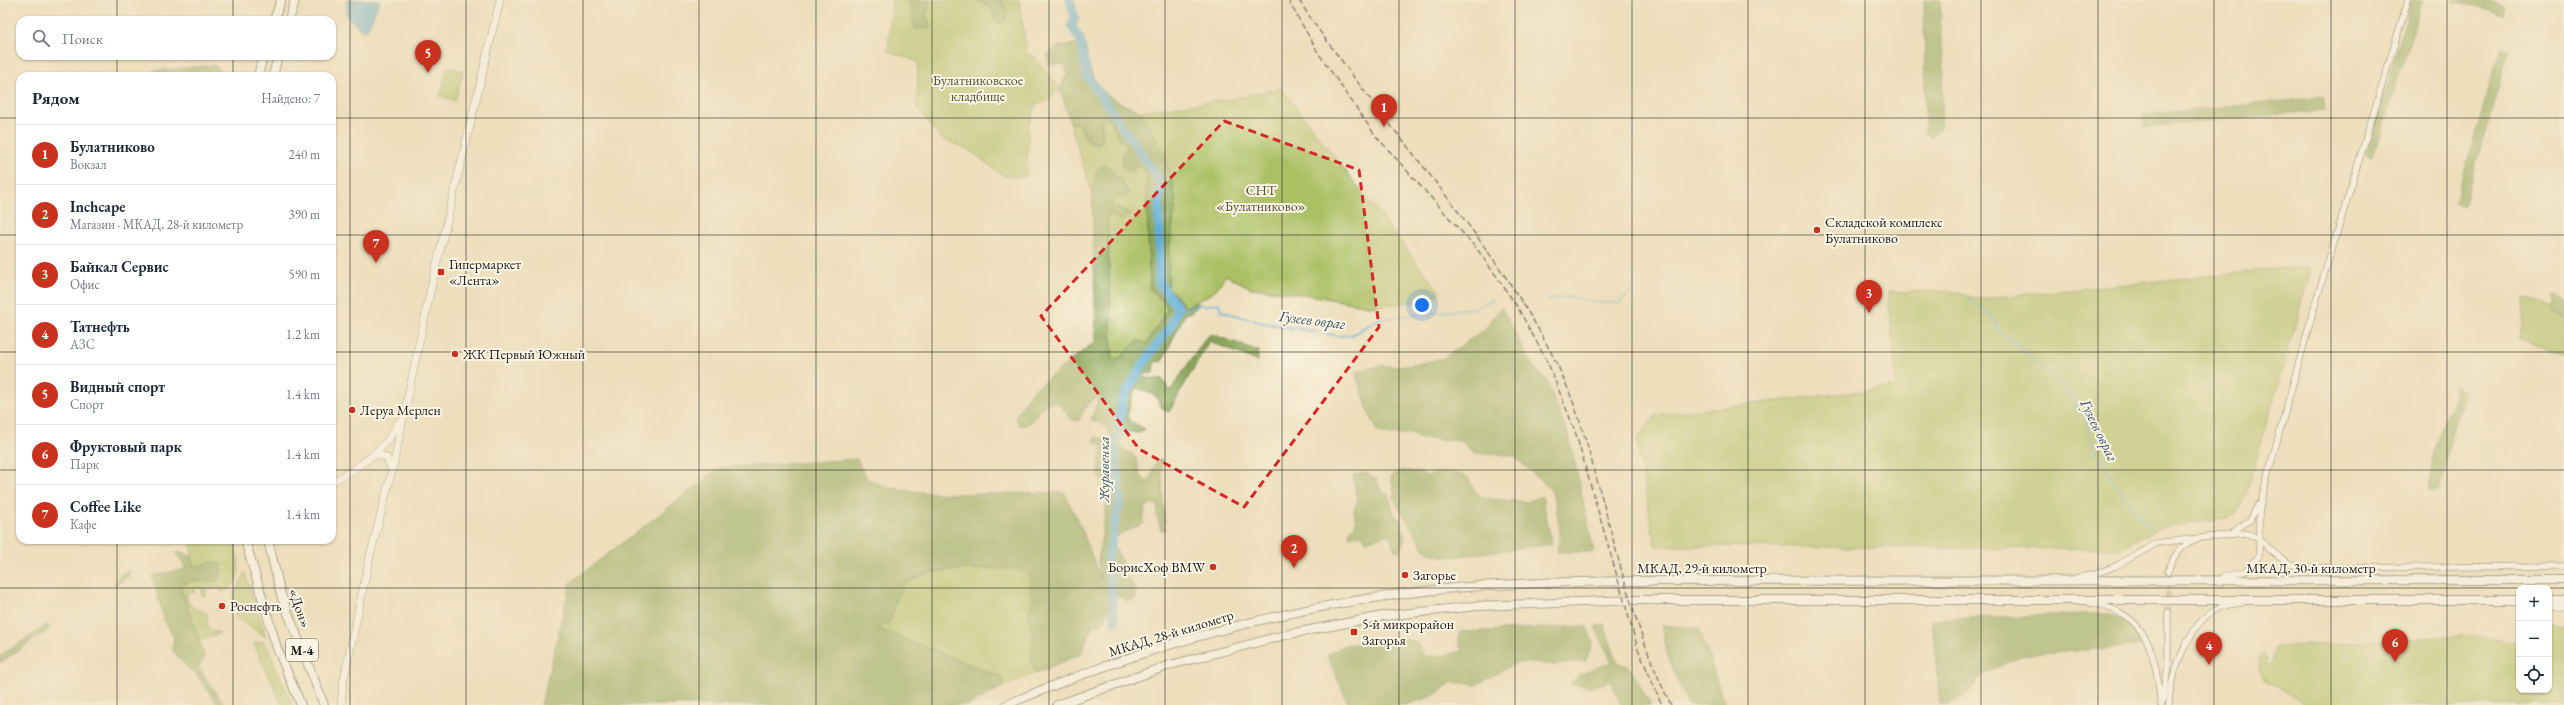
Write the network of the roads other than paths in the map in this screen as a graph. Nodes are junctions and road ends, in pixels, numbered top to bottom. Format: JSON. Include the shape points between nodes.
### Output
{"nodes":[{"id":1,"x":281,"y":0,"type":"edge"},
{"id":2,"x":295,"y":0,"type":"edge"},
{"id":3,"x":500,"y":0,"type":"edge"},
{"id":4,"x":2408,"y":0,"type":"edge"},
{"id":5,"x":275,"y":16,"type":"edge"},
{"id":6,"x":290,"y":16,"type":"edge"},
{"id":7,"x":262,"y":60,"type":"edge"},
{"id":8,"x":277,"y":60,"type":"edge"},
{"id":9,"x":259,"y":72,"type":"edge"},
{"id":10,"x":274,"y":72,"type":"edge"},
{"id":11,"x":404,"y":412,"type":"junction"},
{"id":12,"x":393,"y":433,"type":"junction"},
{"id":13,"x":396,"y":449,"type":"junction"},
{"id":14,"x":370,"y":457,"type":"junction"},
{"id":15,"x":392,"y":471,"type":"junction"},
{"id":16,"x":336,"y":480,"type":"edge"},
{"id":17,"x":2263,"y":492,"type":"junction"},
{"id":18,"x":2227,"y":534,"type":"junction"},
{"id":19,"x":2207,"y":536,"type":"junction"},
{"id":20,"x":2260,"y":541,"type":"junction"},
{"id":21,"x":246,"y":544,"type":"edge"},
{"id":22,"x":269,"y":544,"type":"edge"},
{"id":23,"x":2564,"y":566,"type":"edge"},
{"id":24,"x":2168,"y":572,"type":"tunnel mouth"},
{"id":25,"x":2564,"y":576,"type":"edge"},
{"id":26,"x":2530,"y":580,"type":"junction"},
{"id":27,"x":2564,"y":580,"type":"edge"},
{"id":28,"x":2057,"y":581,"type":"junction"},
{"id":29,"x":2178,"y":581,"type":"junction"},
{"id":30,"x":2058,"y":600,"type":"junction"},
{"id":31,"x":2276,"y":600,"type":"junction"},
{"id":32,"x":2516,"y":600,"type":"edge"},
{"id":33,"x":2552,"y":600,"type":"edge"},
{"id":34,"x":2564,"y":600,"type":"edge"},
{"id":35,"x":1348,"y":602,"type":"joint"},
{"id":36,"x":2552,"y":605,"type":"edge"},
{"id":37,"x":2564,"y":607,"type":"edge"},
{"id":38,"x":2168,"y":612,"type":"tunnel mouth"},
{"id":39,"x":2167,"y":673,"type":"junction"},
{"id":40,"x":2170,"y":698,"type":"junction"},
{"id":41,"x":301,"y":705,"type":"edge"},
{"id":42,"x":324,"y":705,"type":"edge"},
{"id":43,"x":341,"y":705,"type":"edge"},
{"id":44,"x":1006,"y":705,"type":"edge"},
{"id":45,"x":1057,"y":705,"type":"edge"},
{"id":46,"x":2162,"y":705,"type":"edge"},
{"id":47,"x":2169,"y":705,"type":"edge"},
{"id":48,"x":2174,"y":705,"type":"edge"}],
"edges":[{"from":1,"to":5,"type":"highway"},
{"from":2,"to":6,"type":"highway"},
{"from":3,"to":11,"type":"main road"},
{"from":4,"to":17,"type":"street","via":[[2314,308]]},
{"from":7,"to":9,"type":"highway"},
{"from":8,"to":10,"type":"highway"},
{"from":11,"to":12,"type":"main road"},
{"from":11,"to":13,"type":"main road"},
{"from":12,"to":13,"type":"main road","via":[[390,445]]},
{"from":12,"to":14,"type":"main road"},
{"from":13,"to":15,"type":"main road"},
{"from":14,"to":15,"type":"main road","via":[[380,455],[387,458]]},
{"from":14,"to":16,"type":"main road"},
{"from":15,"to":43,"type":"main road","via":[[370,556],[343,683]]},
{"from":17,"to":18,"type":"street","via":[[2250,520],[2238,530]]},
{"from":17,"to":20,"type":"street","via":[[2259,513]]},
{"from":18,"to":19,"type":"street"},
{"from":18,"to":20,"type":"street","via":[[2248,533]]},
{"from":19,"to":24,"type":"street","via":[[2185,545],[2174,558]]},
{"from":19,"to":28,"type":"street","via":[[2157,543],[2103,572]]},
{"from":20,"to":23,"type":"street","via":[[2284,562],[2311,568]]},
{"from":20,"to":29,"type":"street","via":[[2256,561],[2239,574]]},
{"from":21,"to":41,"type":"highway","number":"М-4","via":[[277,648]]},
{"from":22,"to":42,"type":"highway","name":"«Дон»","number":"М-4","via":[[281,595]]},
{"from":25,"to":26,"type":"main road"},
{"from":26,"to":27,"type":"highway","name":"МКАД, 30-й километр"},
{"from":26,"to":29,"type":"highway","name":"МКАД, 30-й километр"},
{"from":28,"to":29,"type":"highway","name":"МКАД, 30-й километр"},
{"from":28,"to":35,"type":"highway","name":"МКАД, 29-й километр","via":[[1569,582],[1450,588]]},
{"from":30,"to":31,"type":"highway"},
{"from":30,"to":45,"type":"highway","via":[[1570,601],[1446,608],[1351,622],[1227,649],[1170,665]]},
{"from":30,"to":46,"type":"street","via":[[2106,605],[2132,618],[2141,630],[2156,666]]},
{"from":31,"to":32,"type":"highway"},
{"from":31,"to":40,"type":"street","via":[[2223,606],[2208,614],[2196,627],[2177,666]]},
{"from":33,"to":34,"type":"highway"},
{"from":35,"to":44,"type":"highway","name":"МКАД, 28-й километр","via":[[1254,622],[1168,646],[1069,679]]},
{"from":36,"to":37,"type":"main road"},
{"from":38,"to":39,"type":"street"},
{"from":39,"to":40,"type":"street"},
{"from":39,"to":46,"type":"street"},
{"from":40,"to":47,"type":"street"},
{"from":40,"to":48,"type":"street"}]}
